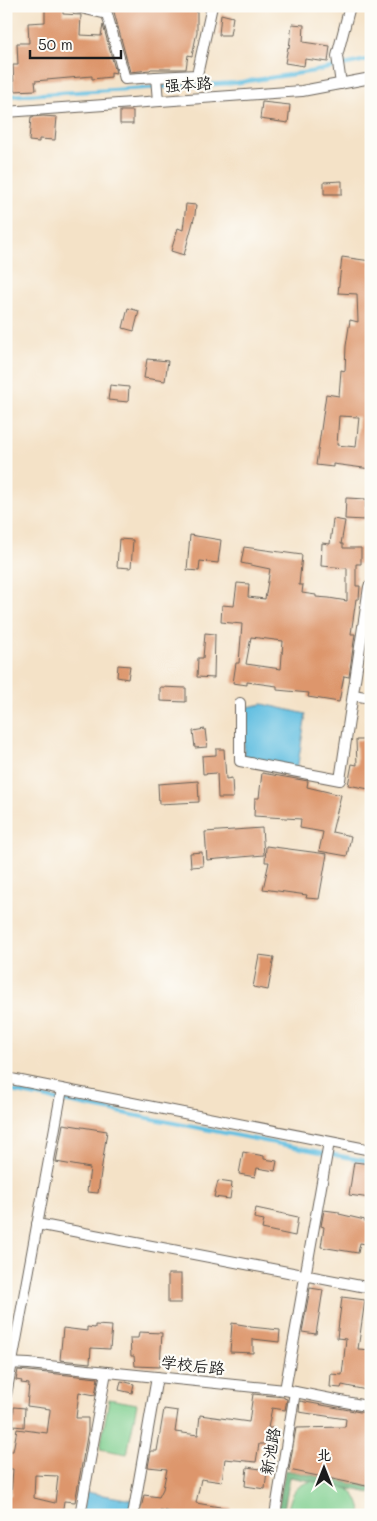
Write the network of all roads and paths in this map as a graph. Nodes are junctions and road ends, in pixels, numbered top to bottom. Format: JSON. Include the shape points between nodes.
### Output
{"nodes":[{"id":1,"x":72,"y":6,"type":"edge"},
{"id":2,"x":212,"y":6,"type":"edge"},
{"id":3,"x":350,"y":6,"type":"edge"},
{"id":4,"x":371,"y":78,"type":"edge"},
{"id":5,"x":341,"y":84,"type":"junction"},
{"id":6,"x":157,"y":88,"type":"junction"},
{"id":7,"x":6,"y":112,"type":"edge"},
{"id":8,"x":371,"y":587,"type":"edge"},
{"id":9,"x":353,"y":695,"type":"junction"},
{"id":10,"x":371,"y":698,"type":"edge"},
{"id":11,"x":240,"y":703,"type":"dead end"},
{"id":12,"x":6,"y":1078,"type":"edge"},
{"id":13,"x":60,"y":1097,"type":"junction"},
{"id":14,"x":328,"y":1150,"type":"junction"},
{"id":15,"x":371,"y":1150,"type":"edge"},
{"id":16,"x":37,"y":1224,"type":"junction"},
{"id":17,"x":306,"y":1275,"type":"junction"},
{"id":18,"x":371,"y":1288,"type":"edge"},
{"id":19,"x":9,"y":1363,"type":"edge"},
{"id":20,"x":106,"y":1372,"type":"junction"},
{"id":21,"x":157,"y":1377,"type":"junction"},
{"id":22,"x":290,"y":1390,"type":"junction"},
{"id":23,"x":6,"y":1395,"type":"edge"},
{"id":24,"x":371,"y":1407,"type":"edge"},
{"id":25,"x":80,"y":1515,"type":"edge"},
{"id":26,"x":133,"y":1515,"type":"edge"},
{"id":27,"x":275,"y":1515,"type":"edge"}],
"edges":[{"from":1,"to":6,"type":"street","via":[[107,14],[125,79]]},
{"from":2,"to":6,"type":"street","via":[[197,75]]},
{"from":3,"to":5,"type":"street","via":[[337,56]]},
{"from":4,"to":5,"type":"street","name":"强本路"},
{"from":5,"to":6,"type":"street","name":"强本路","via":[[302,91]]},
{"from":6,"to":7,"type":"street","name":"强本路"},
{"from":8,"to":9,"type":"street"},
{"from":9,"to":10,"type":"street"},
{"from":9,"to":11,"type":"street","via":[[340,780],[240,762]]},
{"from":12,"to":13,"type":"street"},
{"from":13,"to":14,"type":"street"},
{"from":13,"to":16,"type":"street"},
{"from":14,"to":15,"type":"street"},
{"from":14,"to":17,"type":"street","name":"新池路"},
{"from":16,"to":17,"type":"street"},
{"from":16,"to":19,"type":"street"},
{"from":17,"to":18,"type":"street"},
{"from":17,"to":22,"type":"street","name":"新池路"},
{"from":19,"to":20,"type":"street","name":"学校后路"},
{"from":19,"to":23,"type":"street"},
{"from":20,"to":21,"type":"street","name":"学校后路"},
{"from":20,"to":25,"type":"street"},
{"from":21,"to":22,"type":"street","name":"学校后路"},
{"from":21,"to":26,"type":"street"},
{"from":22,"to":24,"type":"street","name":"学校后路"},
{"from":22,"to":27,"type":"street","name":"新池路"}]}
